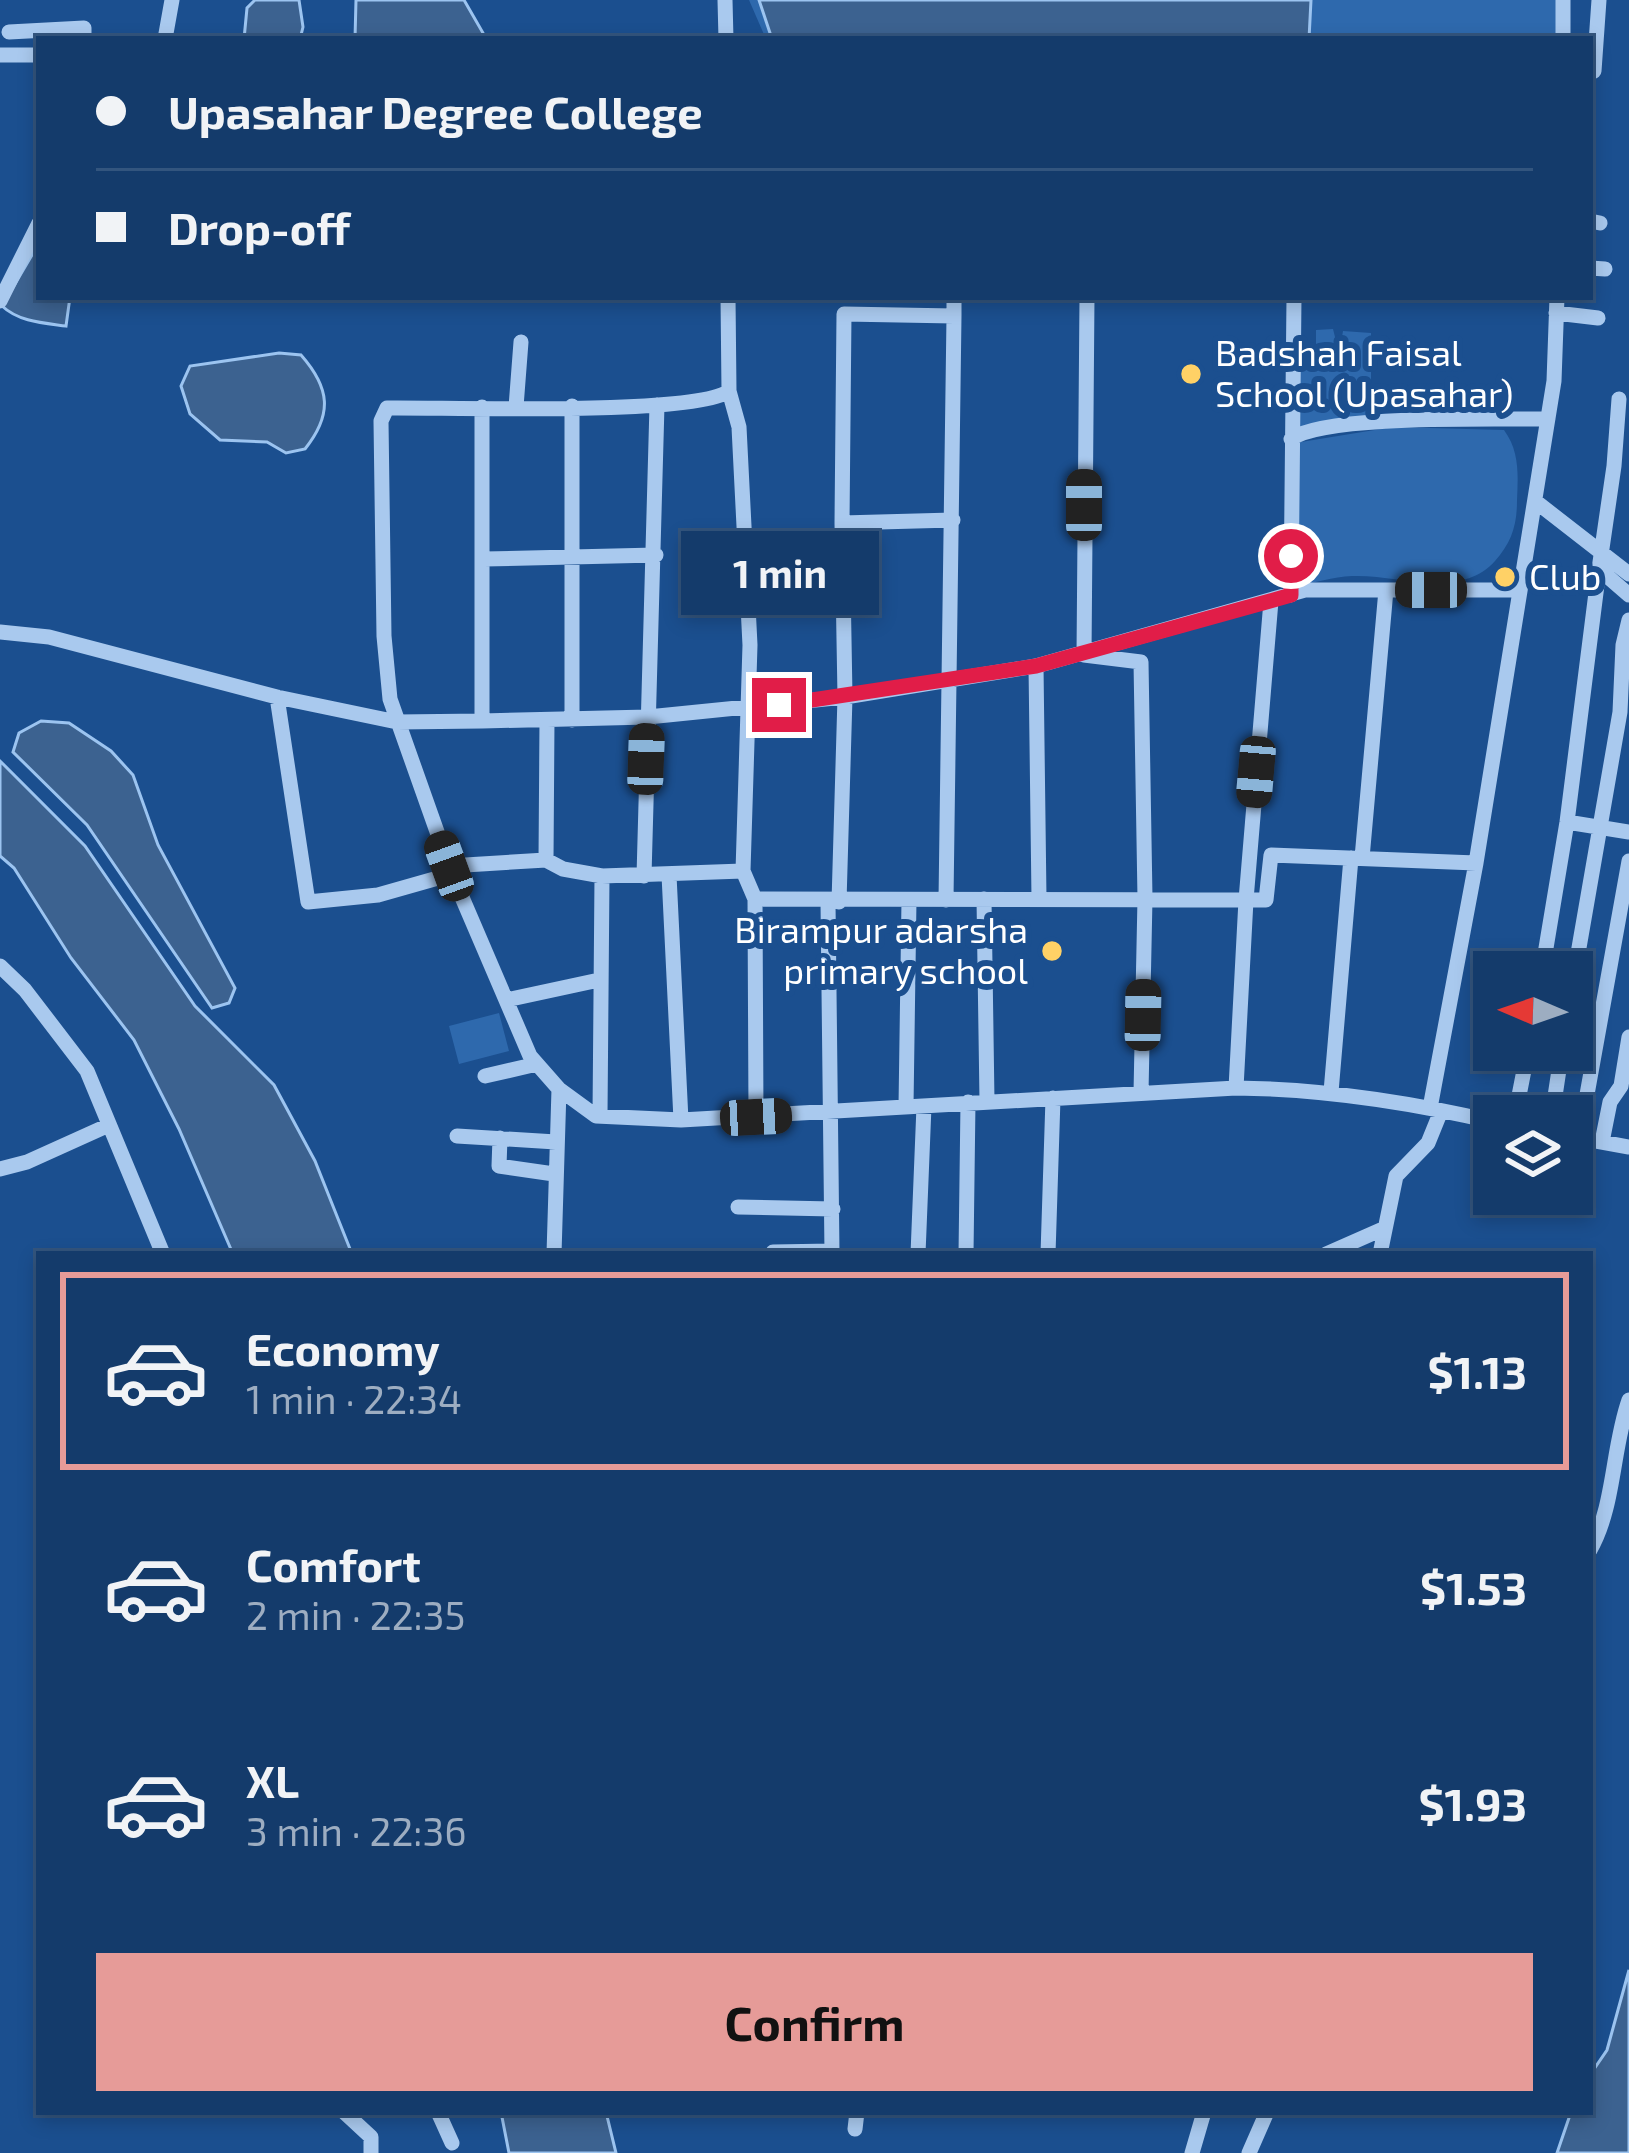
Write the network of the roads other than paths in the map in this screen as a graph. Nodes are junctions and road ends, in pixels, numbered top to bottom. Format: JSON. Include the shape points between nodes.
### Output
{"nodes":[{"id":1,"x":172,"y":0,"type":"edge"},
{"id":2,"x":725,"y":0,"type":"edge"},
{"id":3,"x":1563,"y":0,"type":"edge"},
{"id":4,"x":1599,"y":0,"type":"edge"},
{"id":5,"x":9,"y":32,"type":"dead end"},
{"id":6,"x":84,"y":36,"type":"edge"},
{"id":7,"x":166,"y":36,"type":"edge"},
{"id":8,"x":726,"y":36,"type":"edge"},
{"id":9,"x":1563,"y":36,"type":"edge"},
{"id":10,"x":0,"y":55,"type":"edge"},
{"id":11,"x":36,"y":55,"type":"edge"},
{"id":12,"x":1594,"y":71,"type":"dead end"},
{"id":13,"x":36,"y":229,"type":"edge"},
{"id":14,"x":728,"y":300,"type":"edge"},
{"id":15,"x":954,"y":300,"type":"edge"},
{"id":16,"x":1087,"y":300,"type":"edge"},
{"id":17,"x":1294,"y":300,"type":"edge"},
{"id":18,"x":0,"y":301,"type":"edge"},
{"id":19,"x":1556,"y":305,"type":"edge"},
{"id":20,"x":844,"y":306,"type":"edge"},
{"id":21,"x":954,"y":316,"type":"junction"},
{"id":22,"x":1598,"y":318,"type":"dead end"},
{"id":23,"x":521,"y":342,"type":"dead end"},
{"id":24,"x":729,"y":391,"type":"junction"},
{"id":25,"x":1625,"y":397,"type":"edge"},
{"id":26,"x":657,"y":405,"type":"junction"},
{"id":27,"x":482,"y":406,"type":"junction"},
{"id":28,"x":572,"y":406,"type":"junction"},
{"id":29,"x":516,"y":407,"type":"junction"},
{"id":30,"x":1548,"y":419,"type":"junction"},
{"id":31,"x":1291,"y":439,"type":"junction"},
{"id":32,"x":1535,"y":501,"type":"junction"},
{"id":33,"x":952,"y":520,"type":"junction"},
{"id":34,"x":842,"y":523,"type":"junction"},
{"id":35,"x":1601,"y":550,"type":"junction"},
{"id":36,"x":656,"y":555,"type":"junction"},
{"id":37,"x":571,"y":557,"type":"junction"},
{"id":38,"x":484,"y":559,"type":"junction"},
{"id":39,"x":1599,"y":568,"type":"junction"},
{"id":40,"x":1629,"y":574,"type":"edge"},
{"id":41,"x":1386,"y":590,"type":"junction"},
{"id":42,"x":1520,"y":590,"type":"junction"},
{"id":43,"x":1291,"y":595,"type":"junction"},
{"id":44,"x":1629,"y":595,"type":"edge"},
{"id":45,"x":1270,"y":601,"type":"junction"},
{"id":46,"x":1629,"y":620,"type":"edge"},
{"id":47,"x":0,"y":632,"type":"edge"},
{"id":48,"x":1084,"y":655,"type":"junction"},
{"id":49,"x":1036,"y":666,"type":"junction"},
{"id":50,"x":946,"y":680,"type":"junction"},
{"id":51,"x":277,"y":697,"type":"junction"},
{"id":52,"x":844,"y":697,"type":"junction"},
{"id":53,"x":747,"y":709,"type":"junction"},
{"id":54,"x":648,"y":717,"type":"junction"},
{"id":55,"x":547,"y":720,"type":"junction"},
{"id":56,"x":572,"y":720,"type":"junction"},
{"id":57,"x":482,"y":721,"type":"junction"},
{"id":58,"x":397,"y":722,"type":"junction"},
{"id":59,"x":1567,"y":822,"type":"junction"},
{"id":60,"x":1599,"y":828,"type":"junction"},
{"id":61,"x":1629,"y":832,"type":"edge"},
{"id":62,"x":1356,"y":858,"type":"junction"},
{"id":63,"x":547,"y":860,"type":"junction"},
{"id":64,"x":1629,"y":861,"type":"edge"},
{"id":65,"x":1476,"y":863,"type":"junction"},
{"id":66,"x":451,"y":870,"type":"junction"},
{"id":67,"x":743,"y":871,"type":"junction"},
{"id":68,"x":669,"y":875,"type":"junction"},
{"id":69,"x":602,"y":876,"type":"junction"},
{"id":70,"x":644,"y":876,"type":"junction"},
{"id":71,"x":984,"y":898,"type":"junction"},
{"id":72,"x":1039,"y":898,"type":"junction"},
{"id":73,"x":1145,"y":898,"type":"junction"},
{"id":74,"x":755,"y":899,"type":"junction"},
{"id":75,"x":1246,"y":899,"type":"junction"},
{"id":76,"x":909,"y":900,"type":"junction"},
{"id":77,"x":946,"y":900,"type":"junction"},
{"id":78,"x":834,"y":902,"type":"junction"},
{"id":79,"x":1546,"y":951,"type":"edge"},
{"id":80,"x":1580,"y":951,"type":"edge"},
{"id":81,"x":0,"y":966,"type":"edge"},
{"id":82,"x":599,"y":980,"type":"junction"},
{"id":83,"x":506,"y":1000,"type":"junction"},
{"id":84,"x":1629,"y":1036,"type":"edge"},
{"id":85,"x":537,"y":1064,"type":"junction"},
{"id":86,"x":485,"y":1076,"type":"dead end"},
{"id":87,"x":1236,"y":1088,"type":"junction"},
{"id":88,"x":559,"y":1089,"type":"junction"},
{"id":89,"x":1331,"y":1092,"type":"junction"},
{"id":90,"x":1141,"y":1093,"type":"junction"},
{"id":91,"x":1584,"y":1095,"type":"edge"},
{"id":92,"x":1053,"y":1098,"type":"junction"},
{"id":93,"x":987,"y":1101,"type":"junction"},
{"id":94,"x":968,"y":1102,"type":"junction"},
{"id":95,"x":915,"y":1107,"type":"junction"},
{"id":96,"x":1436,"y":1110,"type":"junction"},
{"id":97,"x":833,"y":1114,"type":"junction"},
{"id":98,"x":600,"y":1116,"type":"junction"},
{"id":99,"x":756,"y":1117,"type":"junction"},
{"id":100,"x":1473,"y":1118,"type":"edge"},
{"id":101,"x":681,"y":1120,"type":"junction"},
{"id":102,"x":109,"y":1125,"type":"junction"},
{"id":103,"x":457,"y":1136,"type":"dead end"},
{"id":104,"x":500,"y":1138,"type":"junction"},
{"id":105,"x":1593,"y":1141,"type":"edge"},
{"id":106,"x":556,"y":1142,"type":"junction"},
{"id":107,"x":1602,"y":1142,"type":"junction"},
{"id":108,"x":1629,"y":1147,"type":"edge"},
{"id":109,"x":0,"y":1169,"type":"edge"},
{"id":110,"x":554,"y":1174,"type":"junction"},
{"id":111,"x":738,"y":1207,"type":"dead end"},
{"id":112,"x":833,"y":1209,"type":"junction"},
{"id":113,"x":1385,"y":1228,"type":"junction"},
{"id":114,"x":162,"y":1251,"type":"edge"},
{"id":115,"x":554,"y":1251,"type":"edge"},
{"id":116,"x":832,"y":1251,"type":"edge"},
{"id":117,"x":918,"y":1251,"type":"edge"},
{"id":118,"x":967,"y":1251,"type":"edge"},
{"id":119,"x":1048,"y":1251,"type":"edge"},
{"id":120,"x":1333,"y":1251,"type":"edge"},
{"id":121,"x":1381,"y":1251,"type":"edge"},
{"id":122,"x":1629,"y":1400,"type":"edge"},
{"id":123,"x":1593,"y":1541,"type":"edge"},
{"id":124,"x":347,"y":2115,"type":"edge"},
{"id":125,"x":439,"y":2115,"type":"edge"},
{"id":126,"x":1203,"y":2115,"type":"edge"},
{"id":127,"x":1266,"y":2115,"type":"edge"},
{"id":128,"x":452,"y":2143,"type":"dead end"},
{"id":129,"x":371,"y":2153,"type":"edge"},
{"id":130,"x":1192,"y":2153,"type":"edge"},
{"id":131,"x":1249,"y":2153,"type":"edge"}],
"edges":[{"from":1,"to":7,"type":"street"},
{"from":2,"to":8,"type":"street"},
{"from":3,"to":9,"type":"street"},
{"from":4,"to":12,"type":"street"},
{"from":5,"to":6,"type":"street","via":[[84,28]]},
{"from":10,"to":11,"type":"street"},
{"from":13,"to":18,"type":"street"},
{"from":14,"to":24,"type":"street"},
{"from":15,"to":21,"type":"street"},
{"from":16,"to":48,"type":"street"},
{"from":17,"to":31,"type":"street"},
{"from":19,"to":22,"type":"street"},
{"from":19,"to":30,"type":"street"},
{"from":20,"to":21,"type":"street"},
{"from":20,"to":34,"type":"street"},
{"from":21,"to":33,"type":"street"},
{"from":23,"to":29,"type":"street"},
{"from":24,"to":26,"type":"street"},
{"from":24,"to":53,"type":"street","via":[[739,427]]},
{"from":25,"to":35,"type":"street"},
{"from":26,"to":28,"type":"street"},
{"from":26,"to":36,"type":"street"},
{"from":27,"to":29,"type":"street"},
{"from":27,"to":38,"type":"street"},
{"from":27,"to":58,"type":"street","via":[[387,408],[381,421],[384,636]]},
{"from":28,"to":29,"type":"street"},
{"from":28,"to":37,"type":"street"},
{"from":30,"to":31,"type":"street","via":[[1354,425]]},
{"from":30,"to":32,"type":"street"},
{"from":31,"to":43,"type":"street"},
{"from":32,"to":35,"type":"street"},
{"from":32,"to":42,"type":"street"},
{"from":33,"to":34,"type":"street"},
{"from":33,"to":50,"type":"street"},
{"from":34,"to":52,"type":"street"},
{"from":35,"to":39,"type":"street"},
{"from":35,"to":40,"type":"street"},
{"from":36,"to":37,"type":"street"},
{"from":36,"to":54,"type":"street"},
{"from":37,"to":38,"type":"street"},
{"from":37,"to":56,"type":"street"},
{"from":38,"to":57,"type":"street"},
{"from":39,"to":44,"type":"street"},
{"from":39,"to":59,"type":"street"},
{"from":41,"to":42,"type":"street"},
{"from":41,"to":43,"type":"street"},
{"from":41,"to":62,"type":"street"},
{"from":42,"to":65,"type":"street"},
{"from":43,"to":45,"type":"street"},
{"from":45,"to":48,"type":"street"},
{"from":45,"to":75,"type":"street"},
{"from":46,"to":60,"type":"street"},
{"from":47,"to":51,"type":"street","via":[[49,637]]},
{"from":48,"to":49,"type":"street"},
{"from":48,"to":73,"type":"street","via":[[1141,662]]},
{"from":49,"to":50,"type":"street"},
{"from":49,"to":72,"type":"street"},
{"from":50,"to":52,"type":"street"},
{"from":50,"to":77,"type":"street"},
{"from":51,"to":58,"type":"street"},
{"from":51,"to":66,"type":"street","via":[[308,902],[378,895]]},
{"from":52,"to":53,"type":"street"},
{"from":52,"to":78,"type":"street"},
{"from":53,"to":54,"type":"street"},
{"from":53,"to":67,"type":"street"},
{"from":54,"to":56,"type":"street"},
{"from":54,"to":70,"type":"street"},
{"from":55,"to":56,"type":"street"},
{"from":55,"to":57,"type":"street"},
{"from":55,"to":63,"type":"street"},
{"from":57,"to":58,"type":"street"},
{"from":58,"to":66,"type":"street"},
{"from":59,"to":60,"type":"street"},
{"from":59,"to":79,"type":"street"},
{"from":60,"to":61,"type":"street"},
{"from":60,"to":80,"type":"street"},
{"from":62,"to":65,"type":"street"},
{"from":62,"to":75,"type":"street","via":[[1271,855],[1266,900]]},
{"from":62,"to":89,"type":"street"},
{"from":63,"to":66,"type":"street"},
{"from":63,"to":69,"type":"street"},
{"from":64,"to":91,"type":"street"},
{"from":65,"to":96,"type":"street"},
{"from":66,"to":83,"type":"street"},
{"from":67,"to":68,"type":"street"},
{"from":67,"to":74,"type":"street"},
{"from":68,"to":70,"type":"street"},
{"from":68,"to":101,"type":"street"},
{"from":69,"to":70,"type":"street"},
{"from":69,"to":82,"type":"street"},
{"from":71,"to":72,"type":"street"},
{"from":71,"to":77,"type":"street"},
{"from":71,"to":93,"type":"street"},
{"from":72,"to":73,"type":"street"},
{"from":73,"to":75,"type":"street"},
{"from":73,"to":90,"type":"street"},
{"from":74,"to":78,"type":"street"},
{"from":74,"to":99,"type":"street"},
{"from":75,"to":87,"type":"street"},
{"from":76,"to":77,"type":"street"},
{"from":76,"to":78,"type":"street"},
{"from":76,"to":95,"type":"street"},
{"from":78,"to":97,"type":"street"},
{"from":81,"to":102,"type":"street","via":[[87,1071]]},
{"from":82,"to":83,"type":"street"},
{"from":82,"to":98,"type":"street"},
{"from":83,"to":85,"type":"street"},
{"from":84,"to":107,"type":"street"},
{"from":85,"to":86,"type":"street"},
{"from":85,"to":88,"type":"street"},
{"from":87,"to":89,"type":"street"},
{"from":87,"to":90,"type":"street"},
{"from":88,"to":98,"type":"street"},
{"from":88,"to":106,"type":"street"},
{"from":89,"to":96,"type":"street"},
{"from":90,"to":92,"type":"street"},
{"from":92,"to":93,"type":"street"},
{"from":92,"to":119,"type":"street"},
{"from":93,"to":94,"type":"street"},
{"from":94,"to":95,"type":"street"},
{"from":94,"to":118,"type":"street"},
{"from":95,"to":97,"type":"street"},
{"from":95,"to":117,"type":"street"},
{"from":96,"to":100,"type":"street"},
{"from":96,"to":113,"type":"street","via":[[1429,1143],[1396,1177]]},
{"from":97,"to":99,"type":"street"},
{"from":97,"to":112,"type":"street"},
{"from":98,"to":101,"type":"street"},
{"from":99,"to":101,"type":"street"},
{"from":102,"to":109,"type":"street"},
{"from":102,"to":114,"type":"street"},
{"from":103,"to":104,"type":"street"},
{"from":104,"to":106,"type":"street"},
{"from":104,"to":110,"type":"street","via":[[493,1170]]},
{"from":105,"to":107,"type":"street"},
{"from":106,"to":110,"type":"street"},
{"from":107,"to":108,"type":"street"},
{"from":110,"to":115,"type":"street"},
{"from":111,"to":112,"type":"street"},
{"from":112,"to":116,"type":"street"},
{"from":113,"to":120,"type":"street"},
{"from":113,"to":121,"type":"street"},
{"from":122,"to":123,"type":"street"},
{"from":124,"to":129,"type":"street","via":[[371,2137]]},
{"from":125,"to":128,"type":"street"},
{"from":126,"to":130,"type":"street"},
{"from":127,"to":131,"type":"street"}]}
